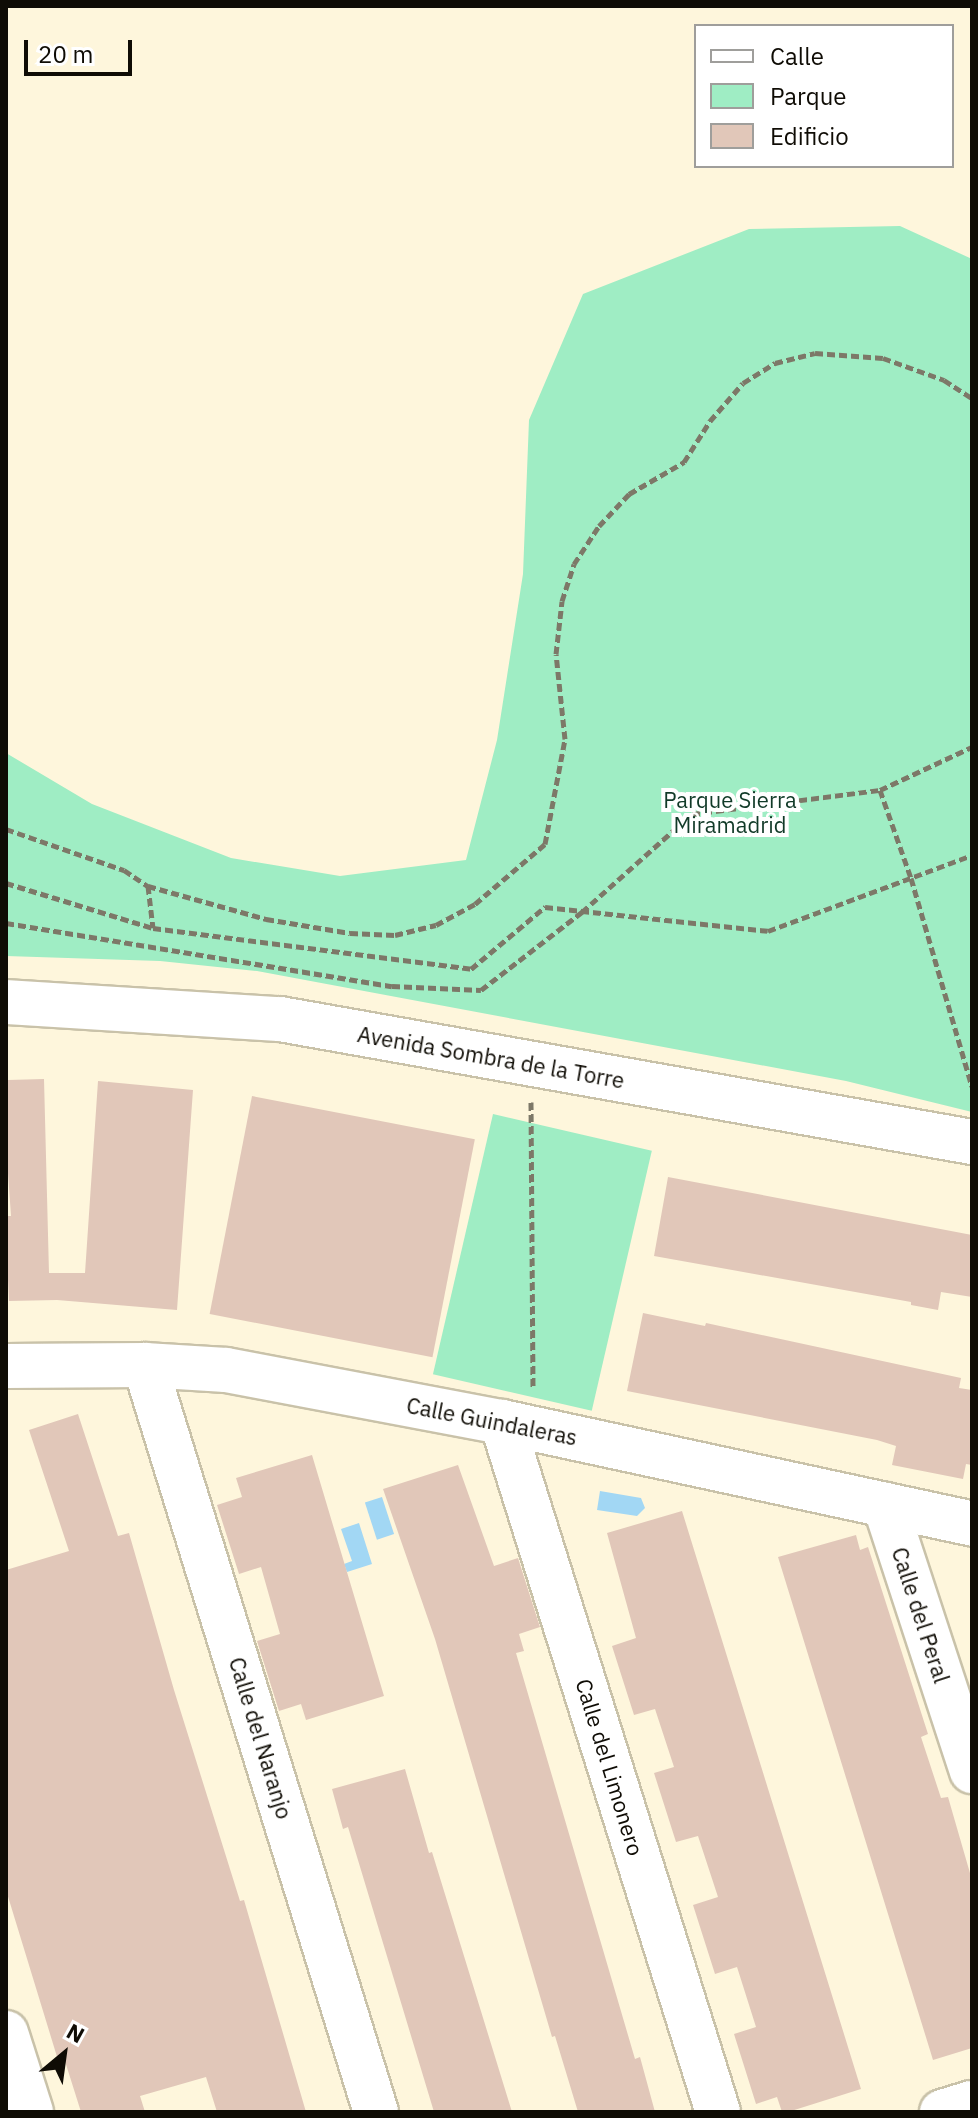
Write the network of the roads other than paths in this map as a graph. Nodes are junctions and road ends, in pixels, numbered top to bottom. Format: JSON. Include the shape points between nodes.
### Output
{"nodes":[{"id":1,"x":6,"y":1002,"type":"edge"},
{"id":2,"x":972,"y":1142,"type":"edge"},
{"id":3,"x":145,"y":1365,"type":"junction"},
{"id":4,"x":6,"y":1366,"type":"edge"},
{"id":5,"x":518,"y":1426,"type":"junction"},
{"id":6,"x":885,"y":1505,"type":"junction"},
{"id":7,"x":972,"y":1524,"type":"edge"},
{"id":8,"x":972,"y":1771,"type":"edge"},
{"id":9,"x":6,"y":2033,"type":"edge"},
{"id":10,"x":972,"y":2103,"type":"edge"},
{"id":11,"x":31,"y":2112,"type":"edge"},
{"id":12,"x":376,"y":2112,"type":"edge"},
{"id":13,"x":718,"y":2112,"type":"edge"},
{"id":14,"x":942,"y":2112,"type":"edge"}],
"edges":[{"from":1,"to":2,"type":"street","name":"Avenida Sombra de la Torre","via":[[280,1019]]},
{"from":3,"to":4,"type":"street","name":"Calle Guindaleras"},
{"from":3,"to":5,"type":"street","name":"Calle Guindaleras","via":[[226,1370]]},
{"from":3,"to":12,"type":"street","name":"Calle del Naranjo"},
{"from":5,"to":6,"type":"street","name":"Calle Guindaleras"},
{"from":5,"to":13,"type":"street","name":"Calle del Limonero"},
{"from":6,"to":7,"type":"street","name":"Calle Guindaleras"},
{"from":6,"to":8,"type":"street","name":"Calle del Peral"},
{"from":9,"to":11,"type":"street"},
{"from":10,"to":14,"type":"street"}]}
